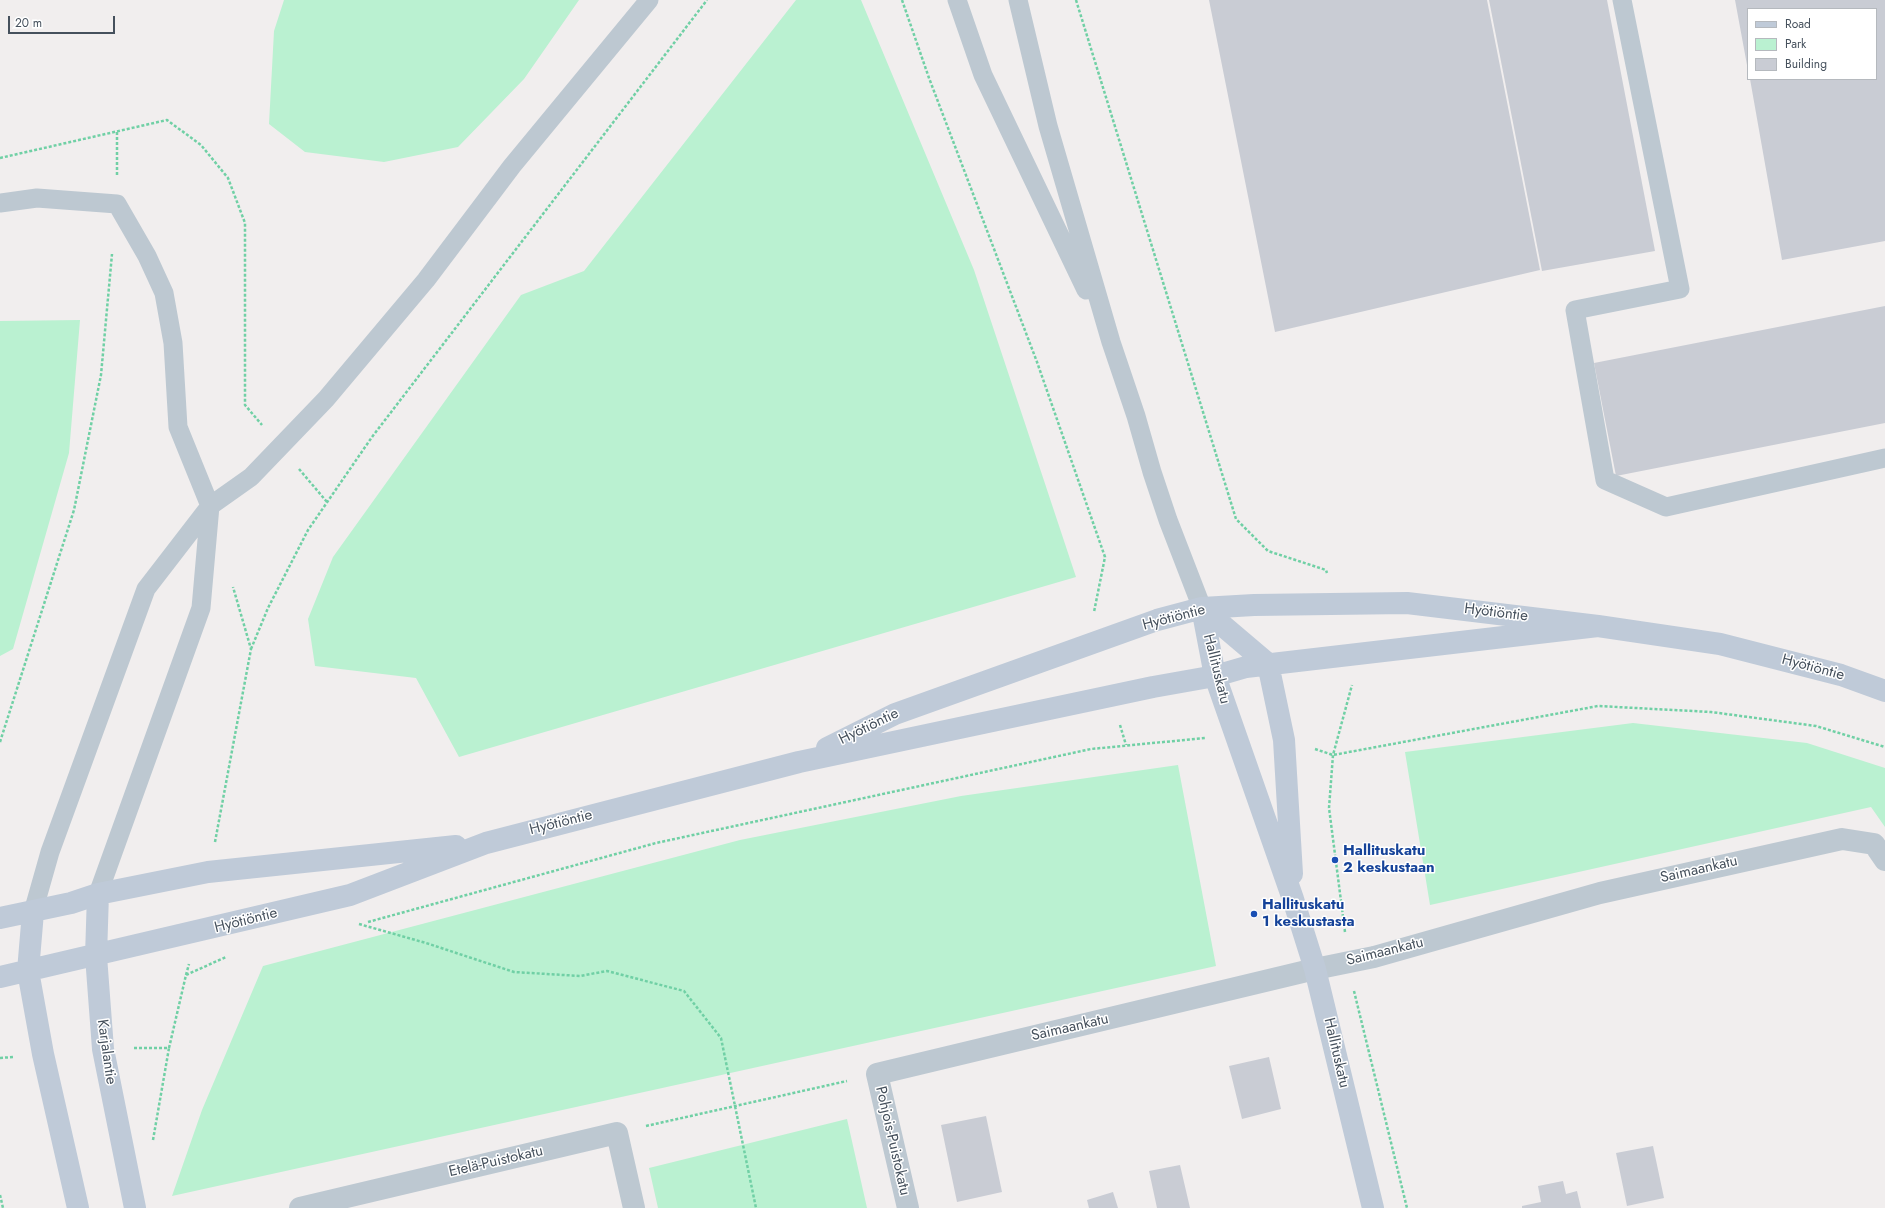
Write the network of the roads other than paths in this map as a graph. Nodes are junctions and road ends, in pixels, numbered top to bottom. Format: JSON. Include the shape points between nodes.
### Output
{"nodes":[{"id":1,"x":649,"y":0,"type":"edge"},
{"id":2,"x":957,"y":0,"type":"edge"},
{"id":3,"x":1018,"y":0,"type":"edge"},
{"id":4,"x":1622,"y":0,"type":"edge"},
{"id":5,"x":0,"y":204,"type":"edge"},
{"id":6,"x":1111,"y":342,"type":"junction"},
{"id":7,"x":1885,"y":458,"type":"edge"},
{"id":8,"x":210,"y":506,"type":"junction"},
{"id":9,"x":1202,"y":608,"type":"junction"},
{"id":10,"x":1598,"y":626,"type":"junction"},
{"id":11,"x":1268,"y":664,"type":"junction"},
{"id":12,"x":1215,"y":676,"type":"junction"},
{"id":13,"x":1885,"y":691,"type":"edge"},
{"id":14,"x":799,"y":762,"type":"junction"},
{"id":15,"x":486,"y":843,"type":"junction"},
{"id":16,"x":1885,"y":860,"type":"edge"},
{"id":17,"x":98,"y":894,"type":"junction"},
{"id":18,"x":1293,"y":899,"type":"junction"},
{"id":19,"x":33,"y":912,"type":"junction"},
{"id":20,"x":0,"y":918,"type":"edge"},
{"id":21,"x":96,"y":956,"type":"junction"},
{"id":22,"x":1315,"y":969,"type":"junction"},
{"id":23,"x":28,"y":971,"type":"junction"},
{"id":24,"x":0,"y":977,"type":"edge"},
{"id":25,"x":877,"y":1074,"type":"joint"},
{"id":26,"x":78,"y":1208,"type":"edge"},
{"id":27,"x":135,"y":1208,"type":"edge"},
{"id":28,"x":300,"y":1208,"type":"edge"},
{"id":29,"x":634,"y":1208,"type":"edge"},
{"id":30,"x":908,"y":1208,"type":"edge"},
{"id":31,"x":1373,"y":1208,"type":"edge"}],
"edges":[{"from":1,"to":8,"type":"lane","via":[[512,166],[426,280],[326,399],[251,477]]},
{"from":2,"to":6,"type":"lane","via":[[983,75]]},
{"from":3,"to":6,"type":"lane","via":[[1048,126]]},
{"from":4,"to":7,"type":"lane","via":[[1680,289],[1575,310],[1605,480],[1666,507]]},
{"from":5,"to":8,"type":"lane","via":[[37,198],[117,204],[147,256],[164,293],[173,343],[178,428]]},
{"from":6,"to":9,"type":"lane","via":[[1166,513]]},
{"from":8,"to":17,"type":"lane","via":[[201,608]]},
{"from":8,"to":19,"type":"lane","via":[[146,589],[50,852]]},
{"from":9,"to":10,"type":"main road","name":"Hyötiöntie","via":[[1407,603]]},
{"from":9,"to":11,"type":"main road","name":"Hallituskatu"},
{"from":9,"to":12,"type":"main road","name":"Hallituskatu"},
{"from":9,"to":14,"type":"main road","name":"Hyötiöntie","via":[[1157,620],[895,714]]},
{"from":10,"to":11,"type":"main road","name":"Hyötiöntie"},
{"from":10,"to":13,"type":"main road","name":"Hyötiöntie","via":[[1720,644],[1841,676]]},
{"from":11,"to":12,"type":"main road","name":"Hyötiöntie"},
{"from":11,"to":18,"type":"main road","name":"Hallituskatu","via":[[1284,740]]},
{"from":12,"to":14,"type":"main road","name":"Hyötiöntie","via":[[1113,695]]},
{"from":12,"to":18,"type":"main road","name":"Hallituskatu"},
{"from":14,"to":15,"type":"main road","name":"Hyötiöntie"},
{"from":15,"to":17,"type":"main road","name":"Hyötiöntie","via":[[208,872]]},
{"from":15,"to":21,"type":"main road","name":"Hyötiöntie","via":[[350,895]]},
{"from":16,"to":22,"type":"street","name":"Saimaankatu","via":[[1874,844],[1842,839],[1600,893],[1374,957]]},
{"from":17,"to":19,"type":"main road","name":"Hyötiöntie"},
{"from":17,"to":21,"type":"main road","name":"Karjalantie"},
{"from":18,"to":22,"type":"main road","name":"Hallituskatu"},
{"from":19,"to":20,"type":"main road","name":"Hyötiöntie"},
{"from":19,"to":23,"type":"main road"},
{"from":21,"to":23,"type":"main road","name":"Hyötiöntie"},
{"from":21,"to":27,"type":"main road","name":"Karjalantie","via":[[103,1049]]},
{"from":22,"to":25,"type":"street","name":"Saimaankatu"},
{"from":22,"to":31,"type":"main road","name":"Hallituskatu"},
{"from":23,"to":24,"type":"main road","name":"Hyötiöntie"},
{"from":23,"to":26,"type":"main road","via":[[43,1054]]},
{"from":25,"to":30,"type":"street","name":"Pohjois-Puistokatu"},
{"from":28,"to":29,"type":"street","name":"Etelä-Puistokatu","via":[[617,1133]]}]}
